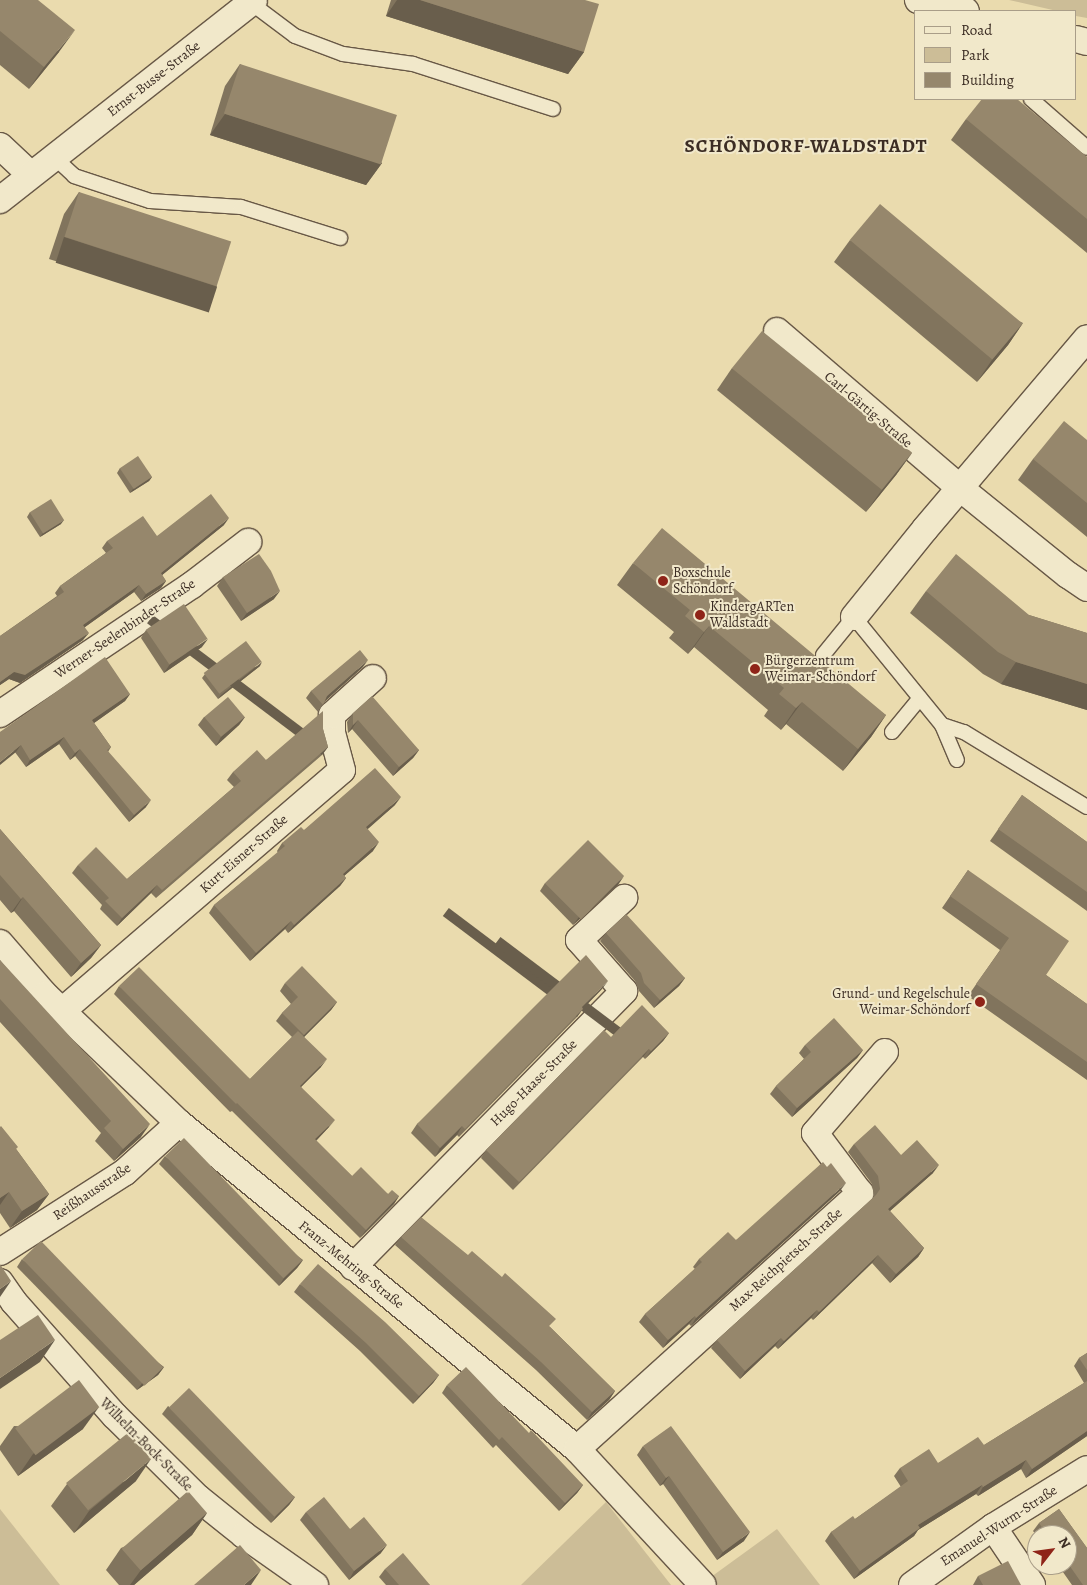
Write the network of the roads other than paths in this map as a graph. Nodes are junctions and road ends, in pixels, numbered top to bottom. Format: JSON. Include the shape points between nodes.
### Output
{"nodes":[{"id":1,"x":918,"y":0,"type":"edge"},
{"id":2,"x":253,"y":1,"type":"edge"},
{"id":3,"x":962,"y":10,"type":"edge"},
{"id":4,"x":1032,"y":100,"type":"edge"},
{"id":5,"x":553,"y":109,"type":"dead end"},
{"id":6,"x":0,"y":146,"type":"edge"},
{"id":7,"x":1087,"y":148,"type":"edge"},
{"id":8,"x":55,"y":158,"type":"junction"},
{"id":9,"x":31,"y":175,"type":"junction"},
{"id":10,"x":0,"y":200,"type":"edge"},
{"id":11,"x":340,"y":238,"type":"dead end"},
{"id":12,"x":777,"y":331,"type":"dead end"},
{"id":13,"x":1087,"y":338,"type":"edge"},
{"id":14,"x":960,"y":488,"type":"junction"},
{"id":15,"x":248,"y":542,"type":"dead end"},
{"id":16,"x":1087,"y":588,"type":"edge"},
{"id":17,"x":854,"y":617,"type":"junction"},
{"id":18,"x":823,"y":655,"type":"dead end"},
{"id":19,"x":373,"y":678,"type":"dead end"},
{"id":20,"x":920,"y":698,"type":"junction"},
{"id":21,"x":0,"y":714,"type":"edge"},
{"id":22,"x":942,"y":725,"type":"junction"},
{"id":23,"x":892,"y":732,"type":"dead end"},
{"id":24,"x":957,"y":760,"type":"dead end"},
{"id":25,"x":1087,"y":807,"type":"edge"},
{"id":26,"x":624,"y":898,"type":"dead end"},
{"id":27,"x":0,"y":944,"type":"edge"},
{"id":28,"x":62,"y":1011,"type":"junction"},
{"id":29,"x":889,"y":1047,"type":"dead end"},
{"id":30,"x":179,"y":1123,"type":"junction"},
{"id":31,"x":0,"y":1252,"type":"edge"},
{"id":32,"x":353,"y":1267,"type":"junction"},
{"id":33,"x":0,"y":1282,"type":"edge"},
{"id":34,"x":577,"y":1449,"type":"junction"},
{"id":35,"x":1087,"y":1469,"type":"edge"},
{"id":36,"x":993,"y":1527,"type":"junction"},
{"id":37,"x":315,"y":1585,"type":"edge"},
{"id":38,"x":703,"y":1585,"type":"edge"},
{"id":39,"x":912,"y":1585,"type":"edge"},
{"id":40,"x":1032,"y":1585,"type":"edge"}],
"edges":[{"from":1,"to":3,"type":"street"},
{"from":2,"to":5,"type":"lane","via":[[295,36],[343,54],[414,64]]},
{"from":2,"to":8,"type":"street","name":"Ernst-Busse-Straße"},
{"from":4,"to":7,"type":"lane"},
{"from":6,"to":9,"type":"street"},
{"from":8,"to":9,"type":"street","name":"Ernst-Busse-Straße"},
{"from":8,"to":11,"type":"lane","via":[[74,176],[150,201],[241,207]]},
{"from":9,"to":10,"type":"street","name":"Ernst-Busse-Straße"},
{"from":12,"to":14,"type":"street","name":"Carl-Gärtig-Straße"},
{"from":13,"to":14,"type":"street"},
{"from":14,"to":16,"type":"street","name":"Carl-Gärtig-Straße"},
{"from":14,"to":17,"type":"street"},
{"from":15,"to":21,"type":"street","name":"Werner-Seelenbinder-Straße","via":[[192,585]]},
{"from":17,"to":18,"type":"lane"},
{"from":17,"to":20,"type":"lane"},
{"from":19,"to":28,"type":"street","name":"Kurt-Eisner-Straße","via":[[332,715],[332,733],[342,770]]},
{"from":20,"to":22,"type":"lane"},
{"from":20,"to":23,"type":"lane"},
{"from":22,"to":24,"type":"lane"},
{"from":22,"to":25,"type":"lane","via":[[964,732]]},
{"from":26,"to":32,"type":"street","name":"Hugo-Haase-Straße","via":[[579,940],[624,991]]},
{"from":27,"to":28,"type":"street","name":"Franz-Mehring-Straße"},
{"from":28,"to":30,"type":"street","name":"Franz-Mehring-Straße"},
{"from":29,"to":34,"type":"street","name":"Max-Reichpietsch-Straße","via":[[815,1133],[860,1193]]},
{"from":30,"to":31,"type":"street","name":"Reißhausstraße","via":[[125,1172]]},
{"from":30,"to":32,"type":"street","name":"Franz-Mehring-Straße"},
{"from":32,"to":34,"type":"street","name":"Franz-Mehring-Straße"},
{"from":33,"to":37,"type":"street","name":"Wilhelm-Bock-Straße","via":[[115,1416],[198,1498]]},
{"from":34,"to":38,"type":"street","name":"Franz-Mehring-Straße"},
{"from":35,"to":36,"type":"street","name":"Emanuel-Wurm-Straße"},
{"from":36,"to":39,"type":"street","name":"Emanuel-Wurm-Straße"},
{"from":36,"to":40,"type":"street"}]}
